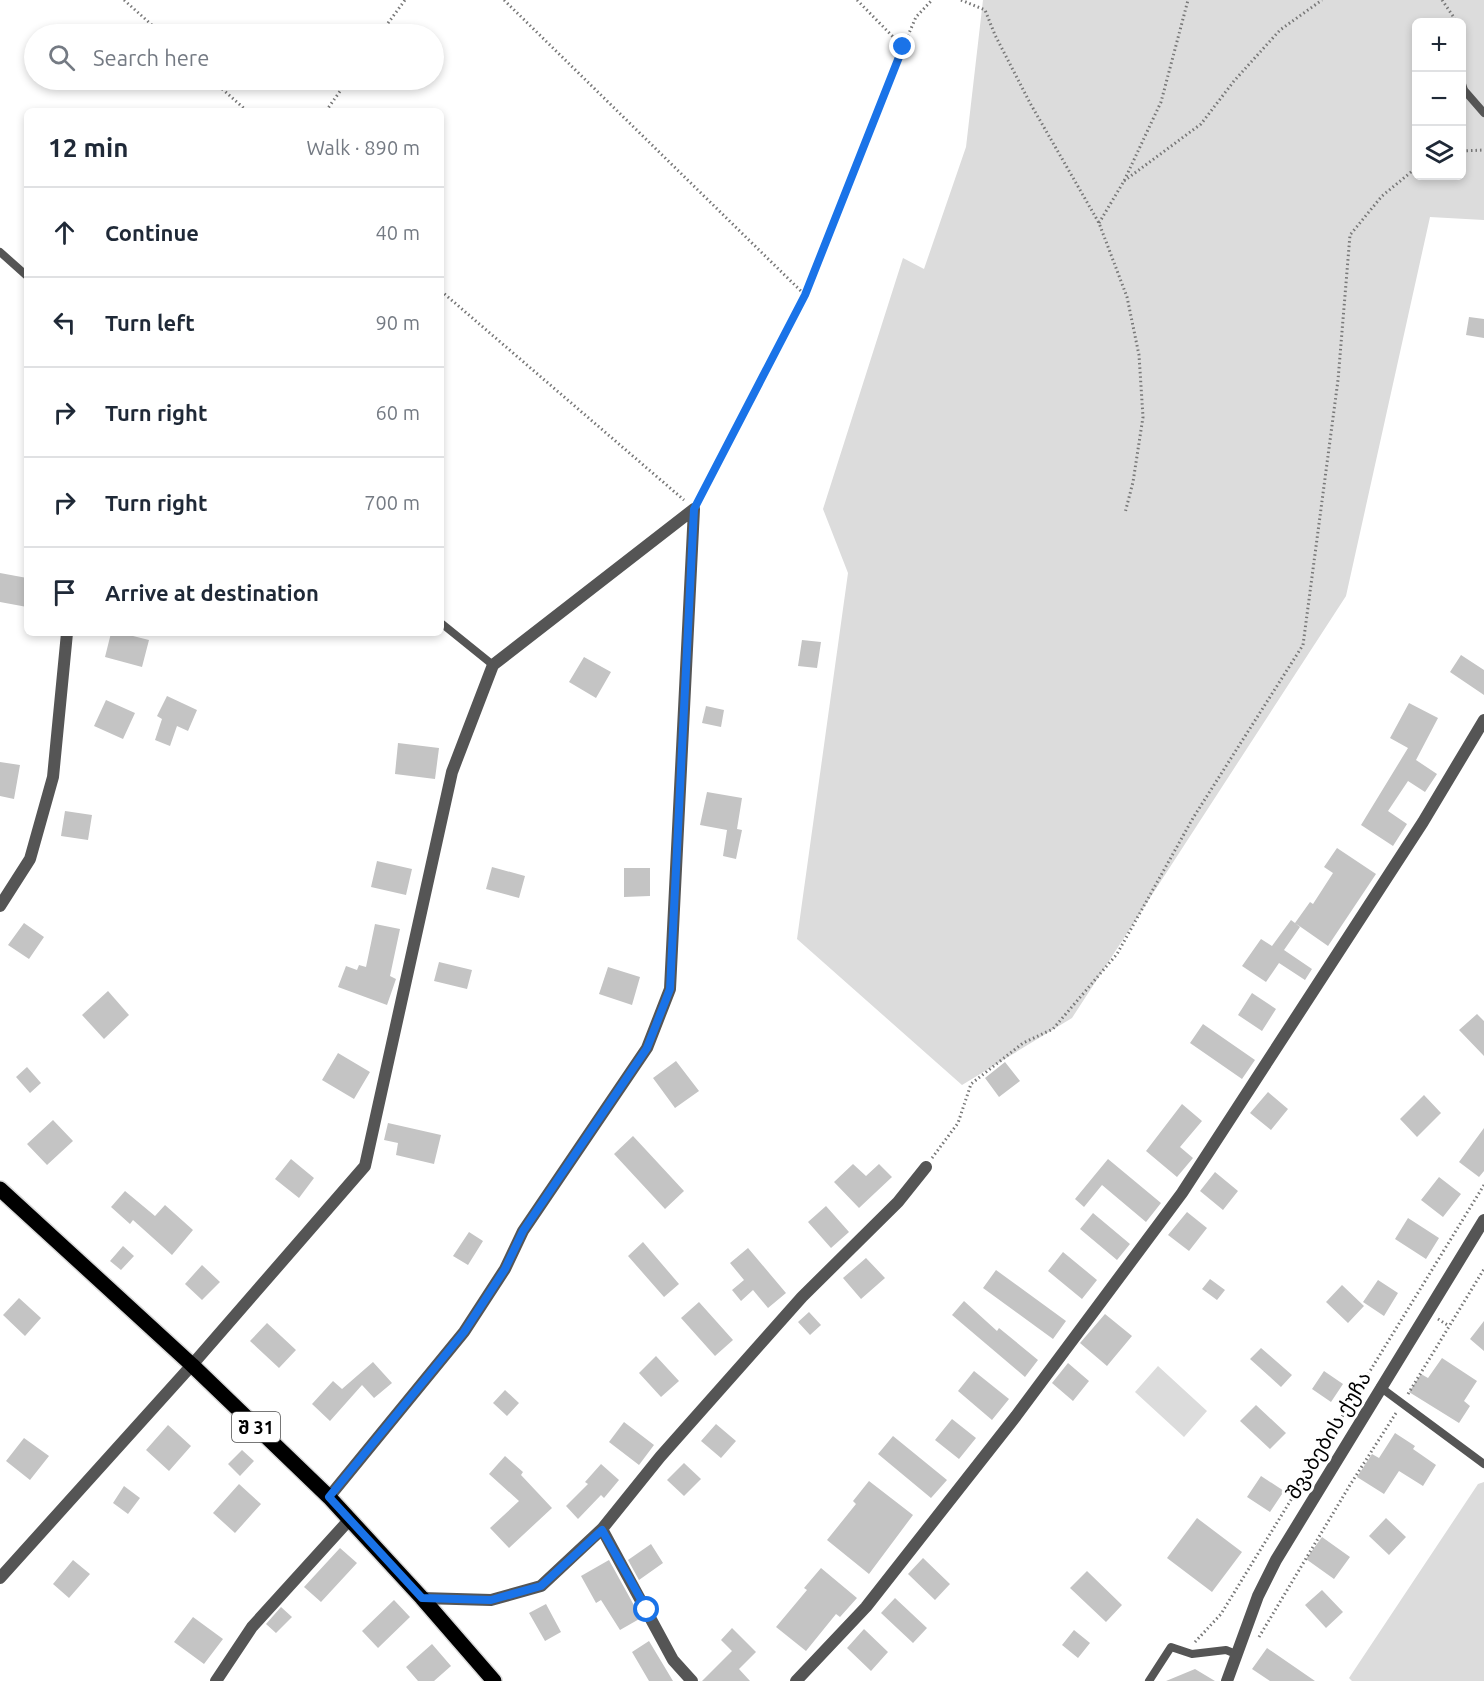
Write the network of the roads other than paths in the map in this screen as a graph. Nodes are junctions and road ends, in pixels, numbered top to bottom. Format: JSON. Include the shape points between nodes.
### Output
{"nodes":[{"id":1,"x":1466,"y":90,"type":"edge"},
{"id":2,"x":1484,"y":113,"type":"edge"},
{"id":3,"x":0,"y":252,"type":"edge"},
{"id":4,"x":24,"y":273,"type":"edge"},
{"id":5,"x":444,"y":626,"type":"edge"},
{"id":6,"x":67,"y":636,"type":"edge"},
{"id":7,"x":493,"y":665,"type":"junction"},
{"id":8,"x":1484,"y":720,"type":"edge"},
{"id":9,"x":0,"y":906,"type":"edge"},
{"id":10,"x":926,"y":1167,"type":"road end"},
{"id":11,"x":0,"y":1189,"type":"edge"},
{"id":12,"x":1484,"y":1220,"type":"edge"},
{"id":13,"x":192,"y":1365,"type":"junction"},
{"id":14,"x":1380,"y":1387,"type":"junction"},
{"id":15,"x":1484,"y":1464,"type":"edge"},
{"id":16,"x":329,"y":1497,"type":"junction"},
{"id":17,"x":350,"y":1520,"type":"junction"},
{"id":18,"x":602,"y":1530,"type":"junction"},
{"id":19,"x":0,"y":1578,"type":"edge"},
{"id":20,"x":422,"y":1598,"type":"junction"},
{"id":21,"x":1236,"y":1654,"type":"junction"},
{"id":22,"x":216,"y":1681,"type":"edge"},
{"id":23,"x":494,"y":1681,"type":"edge"},
{"id":24,"x":692,"y":1681,"type":"edge"},
{"id":25,"x":796,"y":1681,"type":"edge"},
{"id":26,"x":1149,"y":1681,"type":"edge"},
{"id":27,"x":1227,"y":1681,"type":"edge"}],
"edges":[{"from":1,"to":2,"type":"lane"},
{"from":3,"to":4,"type":"lane"},
{"from":5,"to":7,"type":"lane"},
{"from":6,"to":9,"type":"street","via":[[53,777],[30,859]]},
{"from":7,"to":13,"type":"street","via":[[452,772],[365,1166]]},
{"from":7,"to":16,"type":"street","via":[[694,509],[670,989],[647,1048],[523,1231],[505,1269],[470,1323]]},
{"from":8,"to":25,"type":"street","via":[[1423,822],[1182,1193],[1016,1416],[866,1606]]},
{"from":10,"to":18,"type":"street","via":[[898,1202],[802,1296],[660,1457]]},
{"from":11,"to":13,"type":"main road","number":"შ 31"},
{"from":12,"to":14,"type":"street","name":"შვაბების ქუჩა"},
{"from":13,"to":16,"type":"main road","number":"შ 31"},
{"from":13,"to":19,"type":"street"},
{"from":14,"to":15,"type":"lane"},
{"from":14,"to":21,"type":"street","name":"შვაბების ქუჩა","via":[[1276,1560]]},
{"from":16,"to":17,"type":"main road","number":"შ 31"},
{"from":17,"to":20,"type":"main road","number":"შ 31"},
{"from":17,"to":22,"type":"street","via":[[252,1627]]},
{"from":18,"to":20,"type":"street","via":[[541,1586],[491,1600]]},
{"from":18,"to":24,"type":"street","via":[[673,1660]]},
{"from":20,"to":23,"type":"main road","number":"შ 31"},
{"from":21,"to":26,"type":"lane","via":[[1226,1650],[1192,1654],[1171,1647]]},
{"from":21,"to":27,"type":"street","name":"შვაბების ქუჩა"}]}
